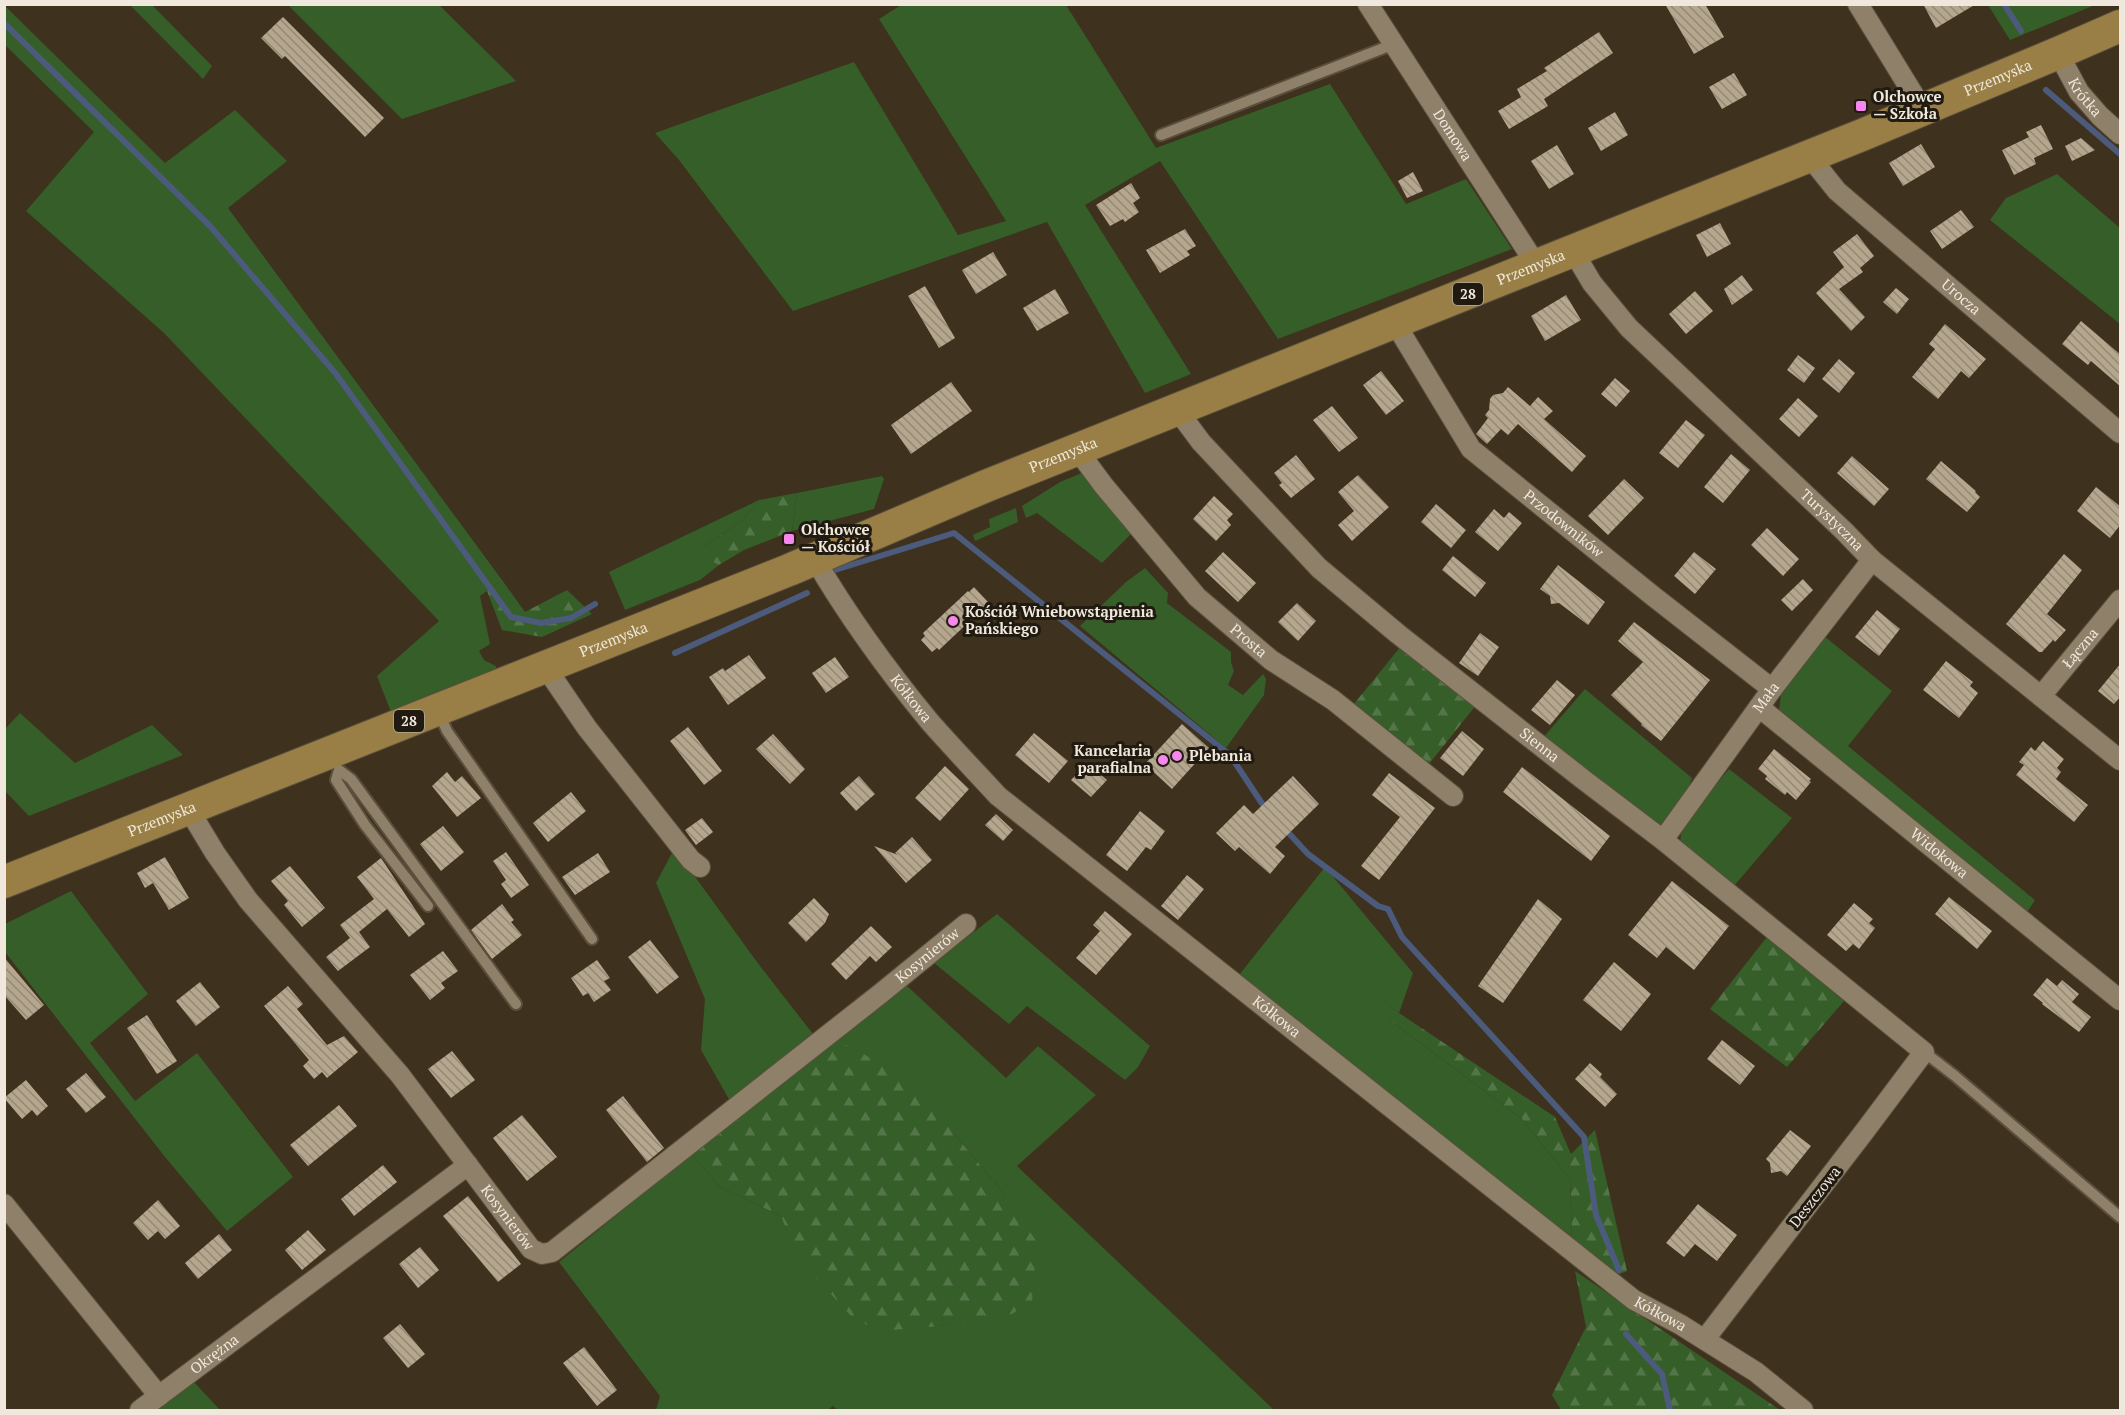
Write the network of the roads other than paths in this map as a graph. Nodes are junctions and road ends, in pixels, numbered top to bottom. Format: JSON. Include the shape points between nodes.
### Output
{"nodes":[{"id":1,"x":1368,"y":4,"type":"edge"},
{"id":2,"x":1858,"y":4,"type":"edge"},
{"id":3,"x":2121,"y":26,"type":"edge"},
{"id":4,"x":1394,"y":44,"type":"junction"},
{"id":5,"x":2058,"y":54,"type":"junction"},
{"id":6,"x":1923,"y":110,"type":"junction"},
{"id":7,"x":2121,"y":134,"type":"edge"},
{"id":8,"x":1161,"y":135,"type":"dead end"},
{"id":9,"x":1809,"y":156,"type":"junction"},
{"id":10,"x":1573,"y":251,"type":"junction"},
{"id":11,"x":1537,"y":266,"type":"junction"},
{"id":12,"x":1395,"y":324,"type":"junction"},
{"id":13,"x":1178,"y":411,"type":"junction"},
{"id":14,"x":2121,"y":433,"type":"edge"},
{"id":15,"x":1078,"y":451,"type":"junction"},
{"id":16,"x":814,"y":558,"type":"junction"},
{"id":17,"x":1872,"y":560,"type":"junction"},
{"id":18,"x":2121,"y":600,"type":"edge"},
{"id":19,"x":546,"y":668,"type":"junction"},
{"id":20,"x":1772,"y":689,"type":"junction"},
{"id":21,"x":2041,"y":696,"type":"junction"},
{"id":22,"x":1759,"y":707,"type":"junction"},
{"id":23,"x":438,"y":710,"type":"junction"},
{"id":24,"x":335,"y":760,"type":"junction"},
{"id":25,"x":2121,"y":760,"type":"edge"},
{"id":26,"x":1453,"y":796,"type":"dead end"},
{"id":27,"x":189,"y":810,"type":"junction"},
{"id":28,"x":1663,"y":840,"type":"junction"},
{"id":29,"x":700,"y":867,"type":"dead end"},
{"id":30,"x":4,"y":882,"type":"edge"},
{"id":31,"x":428,"y":906,"type":"dead end"},
{"id":32,"x":966,"y":924,"type":"dead end"},
{"id":33,"x":592,"y":939,"type":"dead end"},
{"id":34,"x":2121,"y":1000,"type":"edge"},
{"id":35,"x":516,"y":1004,"type":"dead end"},
{"id":36,"x":1924,"y":1052,"type":"junction"},
{"id":37,"x":468,"y":1165,"type":"junction"},
{"id":38,"x":4,"y":1204,"type":"edge"},
{"id":39,"x":2121,"y":1217,"type":"edge"},
{"id":40,"x":1705,"y":1339,"type":"junction"},
{"id":41,"x":159,"y":1396,"type":"junction"},
{"id":42,"x":140,"y":1410,"type":"edge"},
{"id":43,"x":1803,"y":1410,"type":"edge"}],
"edges":[{"from":1,"to":4,"type":"street","name":"Domowa"},
{"from":2,"to":6,"type":"street"},
{"from":3,"to":5,"type":"main road","name":"Przemyska","number":"28"},
{"from":4,"to":8,"type":"lane"},
{"from":4,"to":11,"type":"street","name":"Domowa"},
{"from":5,"to":6,"type":"main road","name":"Przemyska","number":"28"},
{"from":5,"to":7,"type":"street","name":"Krótka","via":[[2079,92]]},
{"from":6,"to":9,"type":"main road","name":"Przemyska","number":"28"},
{"from":9,"to":10,"type":"main road","name":"Przemyska","number":"28"},
{"from":9,"to":14,"type":"street","name":"Urocza","via":[[1837,191]]},
{"from":10,"to":11,"type":"main road","name":"Przemyska","number":"28"},
{"from":10,"to":17,"type":"street","name":"Turystyczna","via":[[1592,283],[1629,328]]},
{"from":11,"to":12,"type":"main road","name":"Przemyska","number":"28"},
{"from":12,"to":13,"type":"main road","name":"Przemyska","number":"28"},
{"from":12,"to":20,"type":"street","name":"Przodowników","via":[[1471,448]]},
{"from":13,"to":15,"type":"main road","name":"Przemyska","number":"28"},
{"from":13,"to":28,"type":"street","name":"Sienna","via":[[1201,442],[1319,568]]},
{"from":15,"to":16,"type":"main road","name":"Przemyska","number":"28"},
{"from":15,"to":26,"type":"street","name":"Prosta","via":[[1197,597],[1271,660],[1333,700]]},
{"from":16,"to":19,"type":"main road","name":"Przemyska","number":"28"},
{"from":16,"to":40,"type":"street","name":"Kółkowa","via":[[876,654],[931,723],[998,796],[1634,1300]]},
{"from":17,"to":20,"type":"street","name":"Mała"},
{"from":17,"to":21,"type":"street","name":"Turystyczna"},
{"from":18,"to":21,"type":"street","name":"Łączna"},
{"from":19,"to":23,"type":"main road","name":"Przemyska","number":"28"},
{"from":19,"to":29,"type":"street","via":[[594,737]]},
{"from":20,"to":22,"type":"street","name":"Mała"},
{"from":21,"to":25,"type":"street","name":"Turystyczna"},
{"from":22,"to":28,"type":"street","name":"Mała"},
{"from":22,"to":34,"type":"street","name":"Widokowa"},
{"from":23,"to":24,"type":"main road","name":"Przemyska","number":"28"},
{"from":23,"to":33,"type":"lane","via":[[447,731]]},
{"from":24,"to":27,"type":"main road","name":"Przemyska","number":"28"},
{"from":24,"to":31,"type":"lane","via":[[336,780],[364,825]]},
{"from":24,"to":35,"type":"lane"},
{"from":27,"to":30,"type":"main road","name":"Przemyska","number":"28"},
{"from":27,"to":37,"type":"street","name":"Kosynierów","via":[[248,900],[400,1075]]},
{"from":28,"to":36,"type":"street","name":"Sienna"},
{"from":32,"to":37,"type":"street","name":"Kosynierów","via":[[552,1252],[542,1254],[531,1249]]},
{"from":36,"to":39,"type":"lane"},
{"from":36,"to":40,"type":"street","name":"Deszczowa"},
{"from":37,"to":41,"type":"street","name":"Okrężna"},
{"from":38,"to":41,"type":"street"},
{"from":40,"to":43,"type":"street","name":"Kółkowa","via":[[1756,1372]]},
{"from":41,"to":42,"type":"street","name":"Okrężna"}]}
